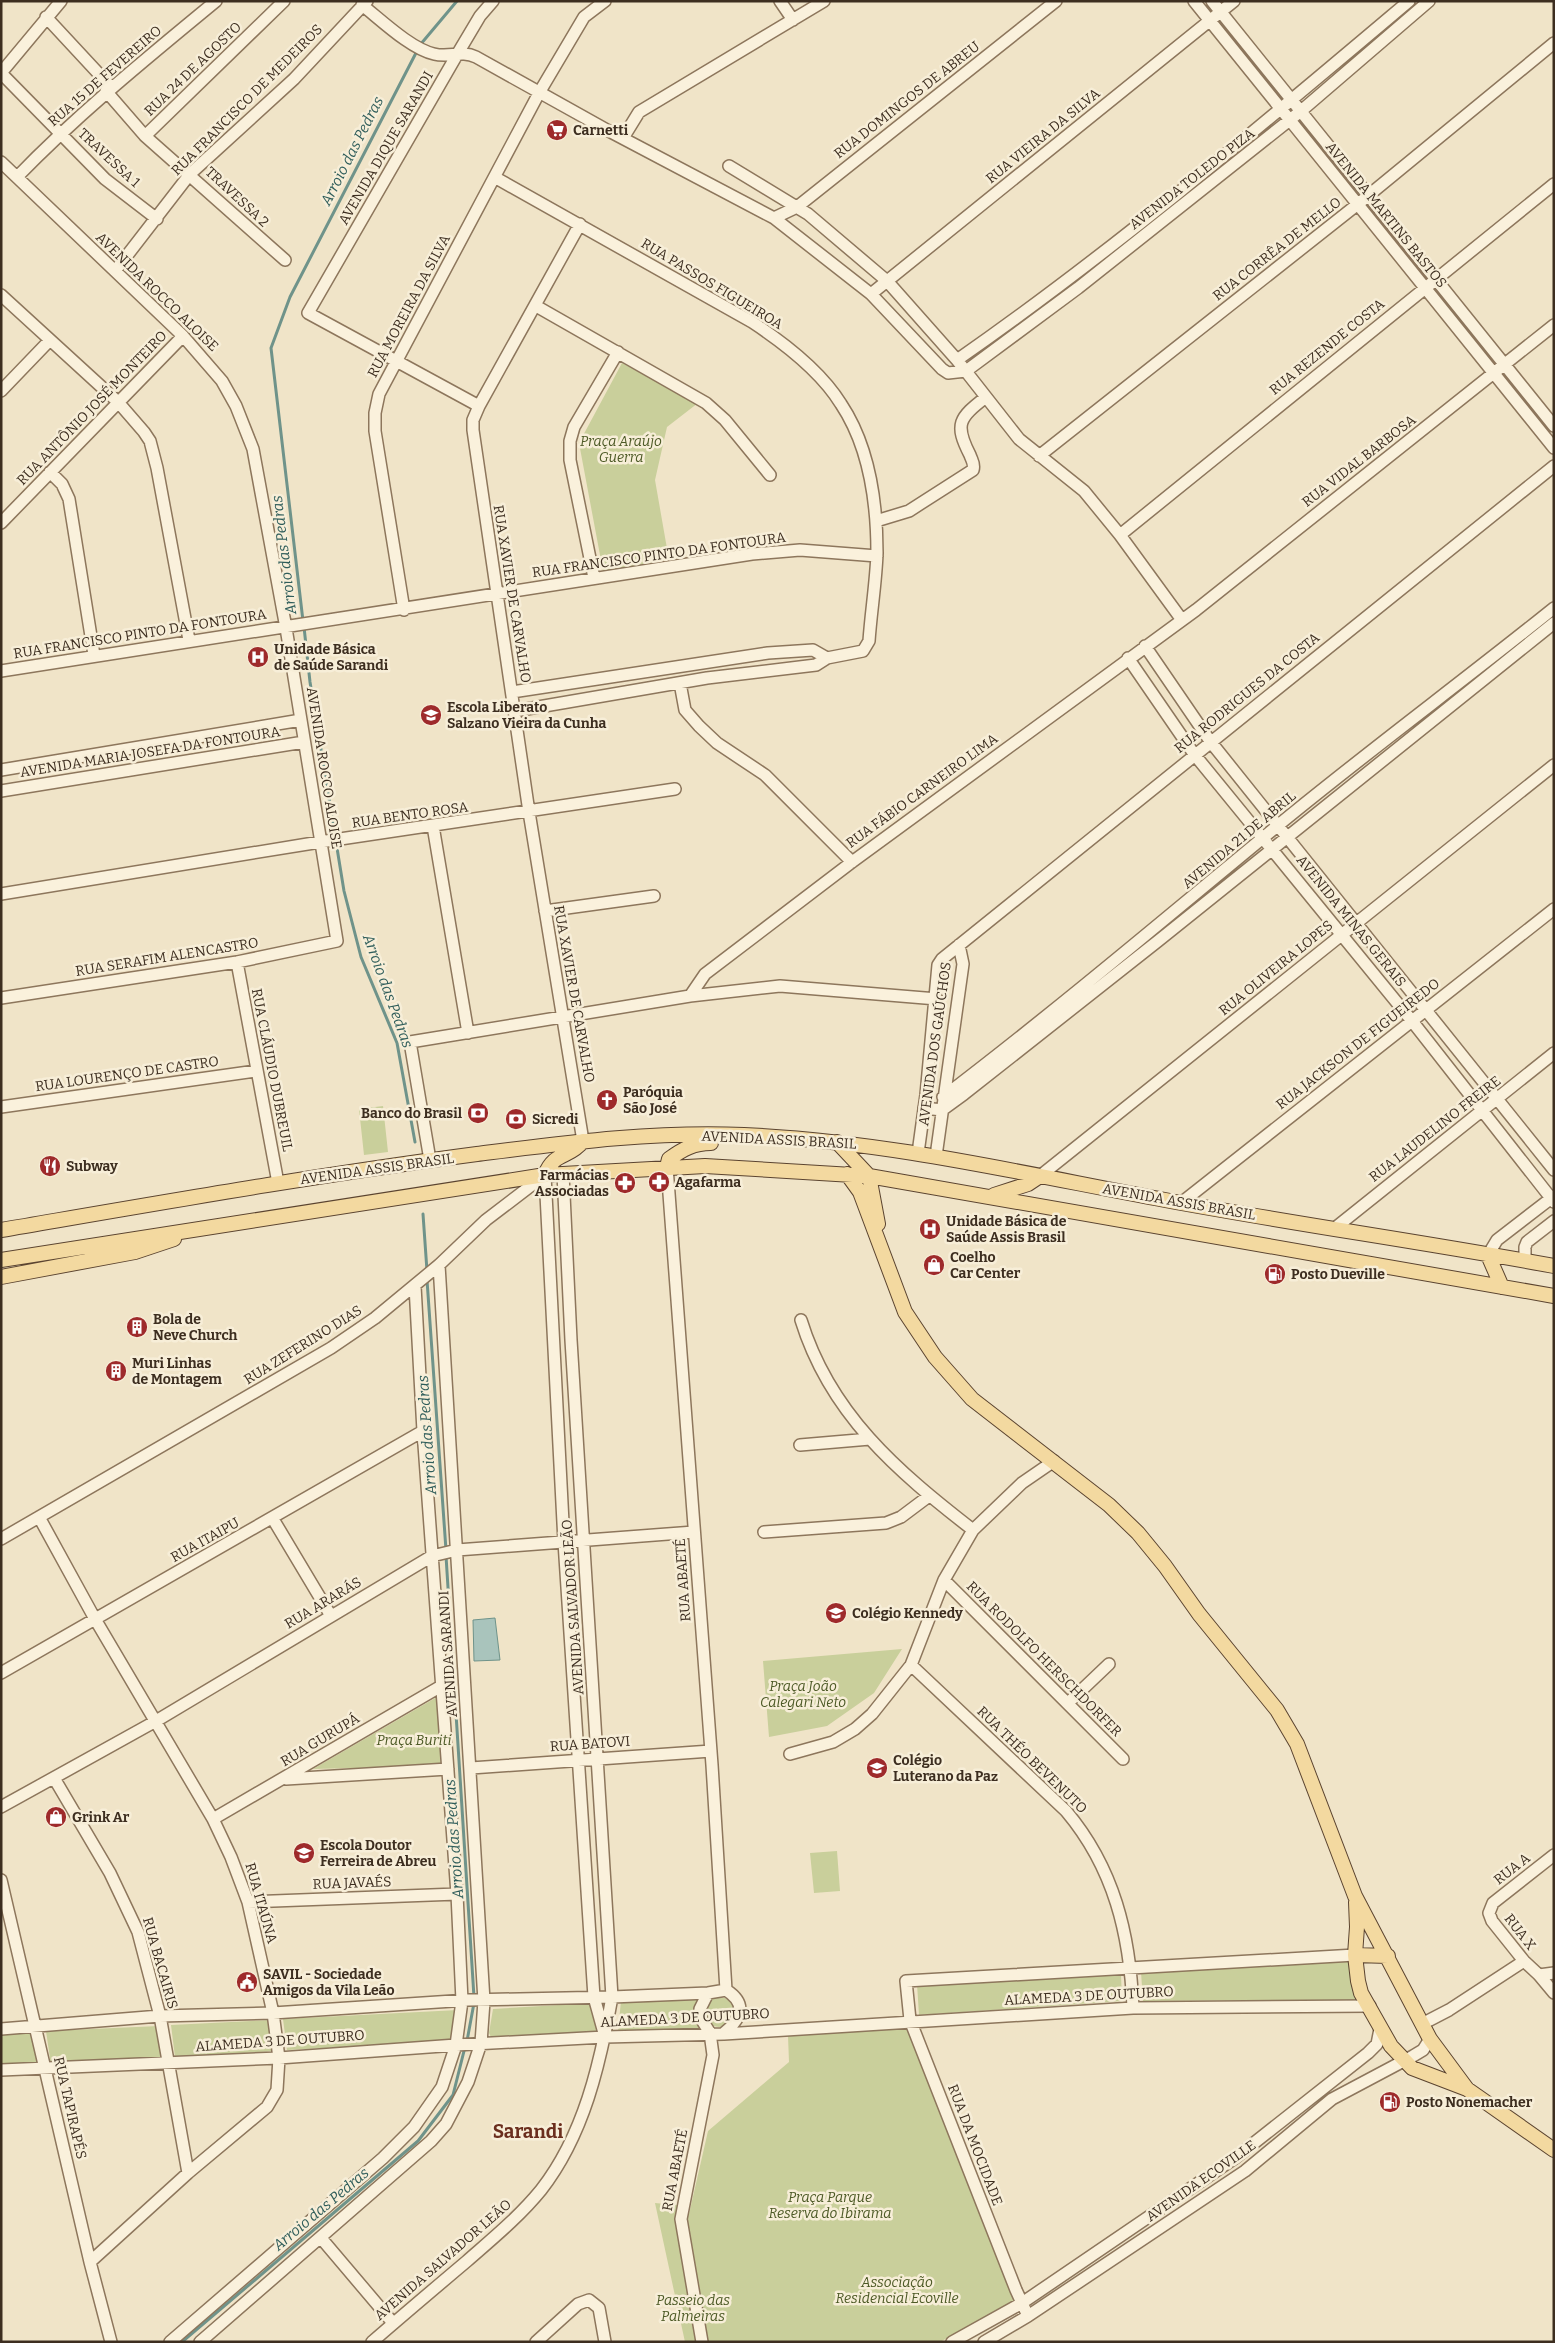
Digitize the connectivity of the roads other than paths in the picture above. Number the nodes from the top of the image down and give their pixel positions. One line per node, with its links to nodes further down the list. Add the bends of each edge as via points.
1 (61, 1): 16 (street)
2 (216, 1): 22 (street, RUA 15 DE FEVEREIRO)
3 (284, 1): 30 (street, RUA 24 DE AGOSTO)
4 (493, 1): 20 (street, AVENIDA DIQUE SARANDI)
5 (606, 1): 23 (street, RUA MOREIRA DA SILVA, via 584,17)
6 (780, 1): 17 (street)
7 (824, 1): 17 (street)
8 (1056, 1): 45 (street, RUA DOMINGOS DE ABREU)
9 (1194, 1): 18 (street, AVENIDA MARTINS BASTOS)
10 (1212, 1): 15 (street, AVENIDA MARTINS BASTOS)
11 (1234, 1): 15 (street, RUA VIEIRA DA SILVA)
12 (1409, 1): 24 (street, AVENIDA TOLEDO PIZA)
13 (1429, 1): 26 (street, AVENIDA TOLEDO PIZA)
14 (364, 3): 20 (street, via 426,51 441,55); 37 (street, RUA FRANCISCO DE MEDEIROS, via 294,79)
15 (1221, 12): 18 (street, RUA VIEIRA DA SILVA); 24 (street, AVENIDA MARTINS BASTOS)
16 (46, 17): 21 (street); 22 (street, TRAVESSA 2)
17 (793, 20): 31 (street, via 639,112)
18 (1210, 21): 25 (street, AVENIDA MARTINS BASTOS); 53 (street, RUA VIEIRA DA SILVA)
19 (1554, 43): 42 (street, RUA CORRÊA DE MELLO)
20 (458, 53): 23 (street, via 476,57); 63 (street, AVENIDA DIQUE SARANDI, via 308,313)
21 (1, 73): 29 (street, TRAVESSA 1)
22 (109, 89): 29 (street, RUA 15 DE FEVEREIRO); 30 (street, TRAVESSA 2)
23 (540, 93): 31 (street); 39 (street, RUA MOREIRA DA SILVA)
24 (1292, 100): 25 (street, AVENIDA TOLEDO PIZA); 26 (street, AVENIDA MARTINS BASTOS)
25 (1281, 108): 27 (street, AVENIDA MARTINS BASTOS); 41 (street, AVENIDA TOLEDO PIZA)
26 (1301, 112): 27 (street, AVENIDA TOLEDO PIZA); 28 (street, AVENIDA MARTINS BASTOS)
27 (1290, 120): 32 (street, AVENIDA MARTINS BASTOS); 43 (street, AVENIDA TOLEDO PIZA)
28 (1317, 131): 32 (street); 33 (street, AVENIDA MARTINS BASTOS)
29 (61, 132): 38 (street, RUA 15 DE FEVEREIRO); 47 (street, TRAVESSA 1, via 114,186)
30 (145, 136): 37 (street, TRAVESSA 2)
31 (623, 138): 46 (street)
32 (1306, 141): 35 (street, AVENIDA MARTINS BASTOS)
33 (1337, 154): 35 (street); 42 (street, AVENIDA MARTINS BASTOS)
34 (1, 162): 38 (street, AVENIDA ROCCO ALOISE)
35 (1326, 164): 44 (street, AVENIDA MARTINS BASTOS)
36 (729, 166): 45 (street)
37 (190, 174): 47 (street, RUA FRANCISCO DE MEDEIROS); 49 (street, TRAVESSA 2)
38 (17, 177): 50 (street, AVENIDA ROCCO ALOISE)
39 (496, 178): 48 (street, RUA PASSOS FIGUEIROA); 63 (street, RUA MOREIRA DA SILVA)
40 (1554, 184): 52 (street, RUA REZENDE COSTA)
41 (1175, 194): 43 (street); 51 (street, AVENIDA TOLEDO PIZA)
42 (1369, 195): 44 (street, RUA CORRÊA DE MELLO); 52 (street, AVENIDA MARTINS BASTOS)
43 (1183, 204): 55 (street, AVENIDA TOLEDO PIZA)
44 (1358, 204): 54 (street, AVENIDA MARTINS BASTOS); 74 (street, RUA CORRÊA DE MELLO)
45 (797, 207): 46 (street, RUA DOMINGOS DE ABREU); 53 (street)
46 (774, 218): 56 (street)
47 (157, 219): 50 (street, RUA FRANCISCO DE MEDEIROS)
48 (580, 224): 58 (street, RUA XAVIER DE CARVALHO); 78 (street, RUA PASSOS FIGUEIROA, via 752,322 808,366 840,402 851,420 864,457)
49 (285, 260)
50 (115, 271): 60 (street, AVENIDA ROCCO ALOISE)
51 (1070, 278): 55 (street); 64 (street, AVENIDA TOLEDO PIZA)
52 (1437, 278): 54 (street, RUA REZENDE COSTA); 65 (street, AVENIDA MARTINS BASTOS)
53 (887, 280): 56 (street, RUA VIEIRA DA SILVA); 64 (street)
54 (1425, 286): 67 (street, AVENIDA MARTINS BASTOS); 80 (street, RUA REZENDE COSTA)
55 (1078, 288): 66 (street, AVENIDA TOLEDO PIZA)
56 (871, 294): 66 (street, via 942,369 948,373)
57 (1, 295): 61 (street)
58 (536, 306): 62 (street); 71 (street, RUA XAVIER DE CARVALHO)
59 (1554, 325): 65 (street, RUA VIDAL BARBOSA)
60 (183, 336): 70 (street, RUA ANTÔNIO JOSÉ MONTEIRO); 88 (street, AVENIDA ROCCO ALOISE, via 222,381 236,406 252,449)
61 (50, 340): 68 (street); 70 (street)
62 (618, 352): 77 (street, via 706,403); 82 (street, via 574,427 570,441 570,460)
63 (396, 360): 71 (street); 85 (street, RUA MOREIRA DA SILVA, via 379,394 375,432)
64 (957, 360): 66 (street)
65 (1504, 365): 67 (street, RUA VIDAL BARBOSA); 72 (street, AVENIDA MARTINS BASTOS)
66 (966, 371): 69 (street)
67 (1494, 373): 73 (street, AVENIDA MARTINS BASTOS); 86 (street, RUA VIDAL BARBOSA)
68 (1, 392)
69 (986, 398): 74 (street, via 1019,439); 78 (street, via 963,418 960,426 973,470 909,511)
70 (118, 402): 76 (street, RUA ANTÔNIO JOSÉ MONTEIRO); 89 (street, via 144,432 153,450)
71 (480, 406): 83 (street, RUA XAVIER DE CARVALHO, via 474,420 474,448)
72 (1554, 426)
73 (1554, 448)
74 (1039, 456): 80 (street, via 1084,491)
75 (1554, 466): 106 (street, RUA RODRIGUES DA COSTA)
76 (50, 472): 79 (street, RUA ANTÔNIO JOSÉ MONTEIRO); 92 (street, via 62,484 69,499)
77 (770, 475)
78 (876, 521): 81 (street, RUA PASSOS FIGUEIROA)
79 (1, 523)
80 (1120, 534): 86 (street)
81 (877, 556): 82 (street, RUA FRANCISCO PINTO DA FONTOURA, via 800,550 772,552); 93 (street, RUA PASSOS FIGUEIROA, via 866,649)
82 (594, 578): 83 (street, RUA FRANCISCO PINTO DA FONTOURA)
83 (498, 595): 85 (street, RUA FRANCISCO PINTO DA FONTOURA); 101 (street, RUA XAVIER DE CARVALHO)
84 (1554, 608): 100 (street, AVENIDA 21 DE ABRIL)
85 (404, 610): 88 (street, RUA FRANCISCO PINTO DA FONTOURA)
86 (1182, 620): 90 (street, RUA FÁBIO CARNEIRO LIMA)
87 (1554, 623): 102 (street, AVENIDA 21 DE ABRIL)
88 (288, 628): 89 (street, RUA FRANCISCO PINTO DA FONTOURA); 104 (street, AVENIDA ROCCO ALOISE)
89 (189, 640): 92 (street, RUA FRANCISCO PINTO DA FONTOURA)
90 (1145, 646): 94 (street, RUA FÁBIO CARNEIRO LIMA); 106 (street, AVENIDA MINAS GERAIS)
91 (768, 653): 93 (street, via 813,650); 95 (street); 96 (street)
92 (94, 655): 97 (street, RUA FRANCISCO PINTO DA FONTOURA)
93 (827, 658): 96 (street, via 816,665)
94 (1128, 658): 107 (street, AVENIDA MINAS GERAIS); 120 (street, RUA FÁBIO CARNEIRO LIMA)
95 (704, 662): 98 (street); 101 (street)
96 (771, 669): 98 (street)
97 (1, 670)
98 (707, 678): 99 (street)
99 (680, 683): 103 (street); 120 (street, via 685,710 699,726 717,743 765,775)
100 (1460, 685): 102 (street); 115 (street, AVENIDA 21 DE ABRIL)
101 (512, 692): 103 (street, RUA XAVIER DE CARVALHO)
102 (1468, 694): 117 (street, AVENIDA 21 DE ABRIL)
103 (515, 711): 113 (street, RUA XAVIER DE CARVALHO)
104 (301, 720): 105 (street, AVENIDA ROCCO ALOISE); 109 (street, AVENIDA MARIA JOSEFA DA FONTOURA)
105 (304, 742): 112 (street, AVENIDA MARIA JOSEFA DA FONTOURA); 118 (street, AVENIDA ROCCO ALOISE)
106 (1210, 742): 107 (street, RUA RODRIGUES DA COSTA); 115 (street, AVENIDA MINAS GERAIS)
107 (1194, 754): 116 (street, AVENIDA MINAS GERAIS); 129 (street, RUA RODRIGUES DA COSTA)
108 (1554, 765): 125 (street, RUA OLIVEIRA LOPES)
109 (1, 770)
110 (1, 775): 112 (street)
111 (675, 790): 113 (street, RUA BENTO ROSA)
112 (3, 791)
113 (529, 812): 114 (street, RUA BENTO ROSA); 124 (street, RUA XAVIER DE CARVALHO)
114 (433, 826): 118 (street, RUA BENTO ROSA); 138 (street)
115 (1278, 826): 116 (street, AVENIDA 21 DE ABRIL); 117 (street, AVENIDA MINAS GERAIS)
116 (1264, 838): 119 (street, AVENIDA MINAS GERAIS); 127 (street, AVENIDA 21 DE ABRIL)
117 (1287, 838): 119 (street, AVENIDA 21 DE ABRIL); 125 (street, AVENIDA MINAS GERAIS)
118 (322, 842): 121 (street, RUA BENTO ROSA); 128 (street, AVENIDA ROCCO ALOISE)
119 (1273, 849): 126 (street, AVENIDA MINAS GERAIS); 127 (street, AVENIDA 21 DE ABRIL)
120 (852, 862): 132 (street, RUA FÁBIO CARNEIRO LIMA, via 705,974)
121 (1, 894)
122 (654, 896): 124 (street)
123 (1554, 908): 135 (street, RUA JACKSON DE FIGUEIREDO)
124 (545, 911): 136 (street, RUA XAVIER DE CARVALHO)
125 (1356, 923): 126 (street, RUA OLIVEIRA LOPES); 135 (street, AVENIDA MINAS GERAIS)
126 (1342, 934): 137 (street, AVENIDA MINAS GERAIS); 160 (street, RUA OLIVEIRA LOPES)
127 (1155, 937): 131 (street, AVENIDA 21 DE ABRIL)
128 (336, 941): 130 (street, RUA SERAFIM ALENCASTRO)
129 (959, 945): 134 (street, AVENIDA DOS GAÚCHOS, via 938,965); 142 (street, AVENIDA DOS GAÚCHOS, via 963,964)
130 (236, 962): 133 (street, RUA SERAFIM ALENCASTRO); 140 (street, RUA CLÁUDIO DUBREUIL)
131 (1095, 984): 142 (street, AVENIDA 21 DE ABRIL); 146 (street, AVENIDA 21 DE ABRIL)
132 (690, 996): 134 (street, via 780,986); 136 (street)
133 (1, 998)
134 (936, 999): 141 (street, AVENIDA DOS GAÚCHOS)
135 (1427, 1009): 137 (street, RUA JACKSON DE FIGUEIREDO); 143 (street, AVENIDA MINAS GERAIS)
136 (563, 1018): 138 (street); 149 (street, RUA XAVIER DE CARVALHO)
137 (1412, 1021): 147 (street, AVENIDA MINAS GERAIS); 164 (street, RUA JACKSON DE FIGUEIREDO)
138 (468, 1033): 153 (street, via 410,1042)
139 (1554, 1053): 143 (street, RUA LAUDELINO FREIRE)
140 (256, 1072): 144 (street, RUA LOURENÇO DE CASTRO); 161 (street, RUA CLÁUDIO DUBREUIL)
141 (926, 1094): 142 (street); 145 (street, AVENIDA DOS GAÚCHOS)
142 (943, 1097): 146 (street, AVENIDA DOS GAÚCHOS)
143 (1498, 1098): 147 (street, RUA LAUDELINO FREIRE); 155 (street, AVENIDA MINAS GERAIS)
144 (1, 1107)
145 (924, 1108): 146 (street); 151 (street, AVENIDA DOS GAÚCHOS)
146 (942, 1110): 152 (street, AVENIDA DOS GAÚCHOS)
147 (1483, 1111): 163 (street, AVENIDA MINAS GERAIS); 167 (street, RUA LAUDELINO FREIRE)
148 (742, 1134): 149 (main road, AVENIDA ASSIS BRASIL, via 640,1135); 150 (main road, AVENIDA ASSIS BRASIL); 154 (main road, via 727,1142 696,1143 669,1159)
149 (584, 1140): 153 (main road, AVENIDA ASSIS BRASIL); 158 (main road, via 570,1153 550,1163)
150 (837, 1142): 151 (main road, AVENIDA ASSIS BRASIL); 159 (main road)
151 (918, 1153): 152 (main road, AVENIDA ASSIS BRASIL)
152 (936, 1156): 160 (main road, AVENIDA ASSIS BRASIL)
153 (430, 1160): 161 (main road, AVENIDA ASSIS BRASIL)
154 (667, 1167): 156 (main road, AVENIDA ASSIS BRASIL); 157 (main road, AVENIDA ASSIS BRASIL); 190 (street, RUA ABAETÉ)
155 (1554, 1170)
156 (563, 1174): 158 (main road, AVENIDA ASSIS BRASIL); 180 (street, AVENIDA SALVADOR LEÃO)
157 (847, 1174): 159 (main road, AVENIDA ASSIS BRASIL); 172 (main road, via 860,1192)
158 (545, 1175): 166 (main road, AVENIDA ASSIS BRASIL); 174 (street, RUA ZEFERINO DIAS, via 486,1220); 181 (street, AVENIDA SALVADOR LEÃO)
159 (869, 1176): 162 (main road, AVENIDA ASSIS BRASIL); 172 (main road)
160 (1040, 1176): 162 (main road, via 1028,1184); 164 (main road, AVENIDA ASSIS BRASIL)
161 (278, 1183): 168 (main road, AVENIDA ASSIS BRASIL)
162 (991, 1196): 177 (main road, AVENIDA ASSIS BRASIL)
163 (1553, 1199): 169 (street, via 1497,1240)
164 (1181, 1203): 167 (main road, AVENIDA ASSIS BRASIL)
165 (1554, 1221): 171 (street, via 1527,1242)
166 (215, 1226): 170 (main road, AVENIDA ASSIS BRASIL); 175 (main road, AVENIDA ASSIS BRASIL, via 135,1252)
167 (1335, 1228): 169 (main road, AVENIDA ASSIS BRASIL)
168 (1, 1230)
169 (1488, 1256): 171 (main road, AVENIDA ASSIS BRASIL); 177 (main road)
170 (1, 1260)
171 (1525, 1261): 173 (main road, AVENIDA ASSIS BRASIL)
172 (886, 1266): 185 (main road, via 905,1312 952,1378 972,1398)
173 (1554, 1266)
174 (436, 1267): 176 (street, RUA ZEFERINO DIAS); 195 (street, AVENIDA SARANDI)
175 (1, 1277)
176 (418, 1283): 182 (street, AVENIDA SARANDI); 187 (street, RUA ZEFERINO DIAS, via 331,1348)
177 (1502, 1287): 178 (main road, AVENIDA ASSIS BRASIL)
178 (1554, 1296)
179 (801, 1320): 183 (street, via 819,1368 836,1397)
180 (571, 1340): 181 (street); 193 (street, AVENIDA SALVADOR LEÃO)
181 (553, 1341): 194 (street, AVENIDA SALVADOR LEÃO)
182 (423, 1431): 188 (street, RUA ITAIPU); 195 (street, AVENIDA SARANDI)
183 (870, 1439): 184 (street); 186 (street)
184 (800, 1445)
185 (1054, 1461): 189 (street, via 1022,1483); 219 (main road, via 1138,1533 1198,1614 1277,1710 1297,1744)
186 (929, 1496): 189 (street); 191 (street, via 886,1524)
187 (39, 1517): 192 (street, RUA ZEFERINO DIAS); 198 (street, RUA ITAÚNA)
188 (273, 1519): 197 (street); 198 (street, RUA ITAIPU)
189 (973, 1530): 196 (street)
190 (694, 1532): 193 (street, RUA ARARÁS); 205 (street, RUA ABAETÉ)
191 (764, 1532)
192 (1, 1539)
193 (584, 1540): 194 (street, RUA ARARÁS); 207 (street, AVENIDA SALVADOR LEÃO)
194 (564, 1542): 195 (street, RUA ARARÁS); 209 (street, AVENIDA SALVADOR LEÃO)
195 (444, 1553): 197 (street, RUA ARARÁS); 202 (street, AVENIDA SARANDI); 211 (street, AVENIDA SARANDI)
196 (944, 1580): 200 (street); 203 (street, RUA RODOLFO HERSCHDORFER)
197 (331, 1616): 204 (street, RUA ARARÁS)
198 (95, 1619): 201 (street, RUA ITAIPU); 204 (street, RUA ITAÚNA)
199 (1109, 1664): 203 (street)
200 (911, 1665): 206 (street, via 880,1706 855,1729 822,1746); 225 (street, RUA THÉO BEVENUTO, via 1066,1810 1086,1834 1113,1888)
201 (1, 1673)
202 (442, 1685): 210 (street, AVENIDA SARANDI); 213 (street, RUA GURUPÁ)
203 (1068, 1703): 208 (street, RUA RODOLFO HERSCHDORFER)
204 (156, 1721): 212 (street, RUA ARARÁS); 215 (street, RUA ITAÚNA)
205 (711, 1751): 207 (street, RUA BATOVI); 230 (street, RUA ABAETÉ)
206 (790, 1754)
207 (598, 1758): 209 (street, RUA BATOVI); 234 (street, AVENIDA SALVADOR LEÃO)
208 (1123, 1759)
209 (578, 1760): 211 (street, RUA BATOVI); 233 (street, AVENIDA SALVADOR LEÃO)
210 (448, 1768): 213 (street); 218 (street, AVENIDA SARANDI)
211 (471, 1768): 235 (street, AVENIDA SARANDI)
212 (54, 1778): 214 (street, RUA ARARÁS); 240 (street, RUA BACAIRIS, via 126,1903 138,1932)
213 (284, 1779): 215 (street, RUA GURUPÁ)
214 (1, 1807)
215 (213, 1819): 220 (street, RUA ITAÚNA, via 232,1857)
216 (1554, 1855): 221 (street, RUA A, via 1492,1903)
217 (1, 1880): 244 (street, RUA TAPIRAPÉS)
218 (457, 1894): 220 (street, RUA JAVAÉS); 236 (street, AVENIDA SARANDI)
219 (1355, 1896): 222 (main road); 223 (main road)
220 (248, 1902): 239 (street, RUA ITAÚNA)
221 (1491, 1908): 224 (street, RUA X, via 1492,1921)
222 (1355, 1954): 223 (main road); 225 (street, ALAMEDA 3 DE OUTUBRO); 229 (main road)
223 (1381, 1956): 229 (main road, via 1365,1967); 243 (main road)
224 (1524, 1961): 227 (street, RUA X); 243 (street)
225 (1132, 1968): 228 (street, ALAMEDA 3 DE OUTUBRO); 238 (street, RUA THÉO BEVENUTO)
226 (1554, 1973): 227 (street)
227 (1539, 1975): 232 (street, RUA X)
228 (906, 1981): 242 (street, RUA DA MOCIDADE)
229 (1358, 1981): 237 (main road)
230 (726, 1990): 231 (street, ALAMEDA 3 DE OUTUBRO); 241 (street, via 736,1999)
231 (708, 1993): 234 (street, ALAMEDA 3 DE OUTUBRO); 248 (street, via 700,2009 700,2017)
232 (1554, 1993)
233 (594, 1997): 234 (street, ALAMEDA 3 DE OUTUBRO); 235 (street, ALAMEDA 3 DE OUTUBRO); 250 (street, AVENIDA SALVADOR LEÃO)
234 (612, 1997): 250 (street, AVENIDA SALVADOR LEÃO)
235 (482, 2000): 236 (street, ALAMEDA 3 DE OUTUBRO); 252 (street, AVENIDA SARANDI)
236 (465, 2001): 239 (street, ALAMEDA 3 DE OUTUBRO); 253 (street, AVENIDA SARANDI)
237 (1370, 2006): 238 (street, ALAMEDA 3 DE OUTUBRO); 246 (main road)
238 (1133, 2008): 242 (street, ALAMEDA 3 DE OUTUBRO)
239 (273, 2014): 240 (street, ALAMEDA 3 DE OUTUBRO); 254 (street, RUA ITAÚNA)
240 (160, 2016): 244 (street, ALAMEDA 3 DE OUTUBRO); 256 (street, RUA BACAIRIS)
241 (739, 2017): 247 (street); 249 (street)
242 (910, 2020): 247 (street, ALAMEDA 3 DE OUTUBRO); 266 (street, RUA DA MOCIDADE)
243 (1422, 2024): 251 (main road)
244 (36, 2027): 245 (street, ALAMEDA 3 DE OUTUBRO); 257 (street, RUA TAPIRAPÉS)
245 (1, 2029)
246 (1380, 2029): 255 (main road); 261 (street, AVENIDA ECOVILLE, via 1377,2044 1368,2053)
247 (750, 2031): 249 (street, ALAMEDA 3 DE OUTUBRO)
248 (710, 2033): 249 (street, ALAMEDA 3 DE OUTUBRO); 250 (street, ALAMEDA 3 DE OUTUBRO); 275 (street, RUA ABAETÉ, via 713,2055 681,2219)
249 (724, 2034)
250 (605, 2037): 252 (street, ALAMEDA 3 DE OUTUBRO); 268 (street, AVENIDA SALVADOR LEÃO, via 589,2096 575,2132 541,2190 507,2226)
251 (1430, 2040): 255 (street, AVENIDA ECOVILLE, via 1423,2050); 259 (main road)
252 (478, 2044): 253 (street, ALAMEDA 3 DE OUTUBRO); 264 (street, AVENIDA SARANDI, via 460,2100 441,2130)
253 (458, 2045): 254 (street, ALAMEDA 3 DE OUTUBRO); 270 (street, AVENIDA SARANDI, via 442,2087 414,2127 383,2158)
254 (279, 2058): 256 (street, ALAMEDA 3 DE OUTUBRO); 263 (street, RUA ITAÚNA, via 277,2090 273,2100)
255 (1404, 2061): 259 (main road, via 1412,2068); 262 (street, AVENIDA ECOVILLE, via 1332,2099)
256 (169, 2063): 257 (street, ALAMEDA 3 DE OUTUBRO); 263 (street, RUA BACAIRIS)
257 (45, 2068): 258 (street, ALAMEDA 3 DE OUTUBRO); 265 (street, RUA TAPIRAPÉS)
258 (1, 2070)
259 (1467, 2089): 260 (main road)
260 (1554, 2150)
261 (1235, 2158): 262 (street); 266 (street, AVENIDA ECOVILLE)
262 (1245, 2171): 267 (street, AVENIDA ECOVILLE)
263 (188, 2173): 265 (street, RUA ITAÚNA)
264 (321, 2238): 268 (street); 271 (street, AVENIDA SARANDI)
265 (90, 2262): 269 (street, RUA TAPIRAPÉS)
266 (1022, 2302): 267 (street, RUA DA MOCIDADE); 276 (street, AVENIDA ECOVILLE)
267 (1028, 2316): 277 (street, AVENIDA ECOVILLE)
268 (394, 2323): 272 (street, AVENIDA SALVADOR LEÃO)
269 (111, 2342)
270 (170, 2342)
271 (200, 2342)
272 (372, 2342)
273 (536, 2342): 274 (street, via 578,2304 589,2300 599,2308)
274 (605, 2342)
275 (702, 2342)
276 (952, 2342)
277 (984, 2342)

